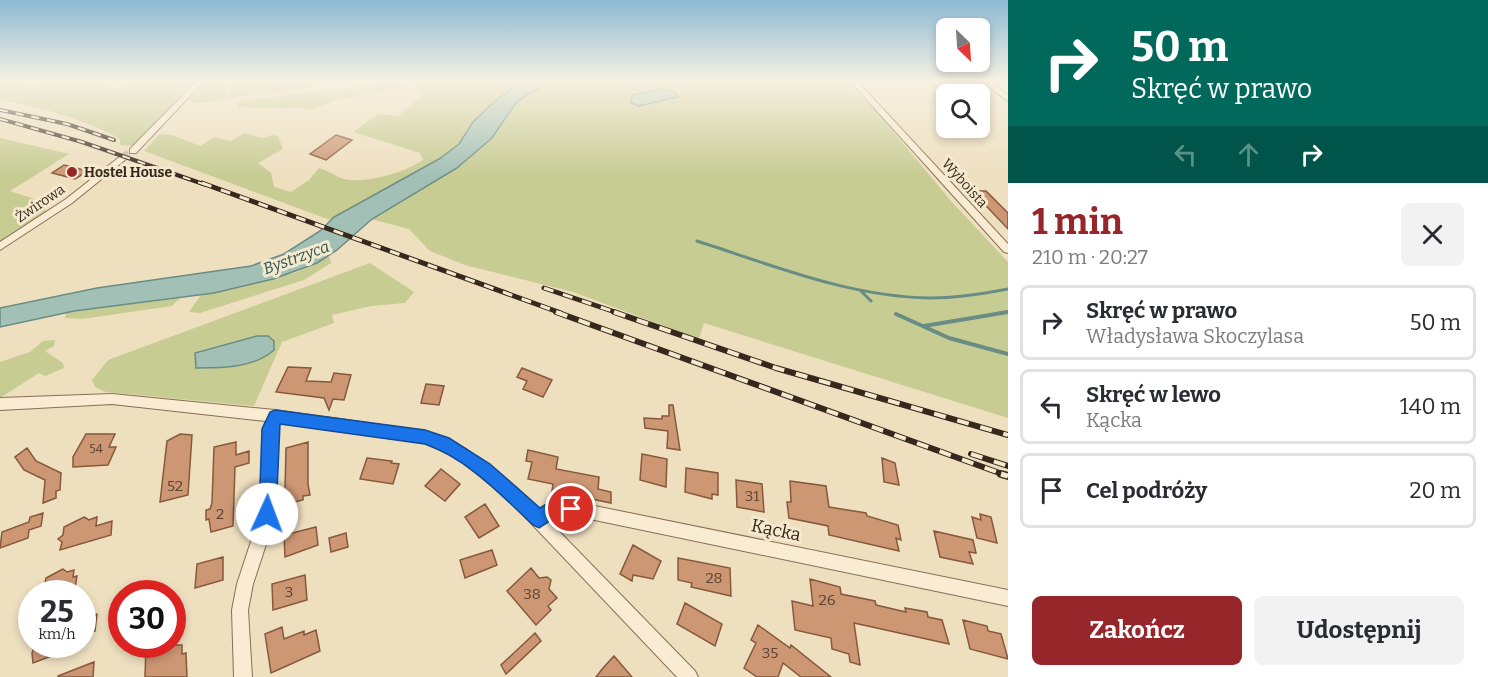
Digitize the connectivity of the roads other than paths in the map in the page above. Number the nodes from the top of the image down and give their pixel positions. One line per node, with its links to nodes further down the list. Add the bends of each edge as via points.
1 (173, 113): 3 (street)
2 (882, 113): 6 (street, Wyboista)
3 (133, 151)
4 (122, 158): 5 (street, Żwirowa, via 69,201)
5 (0, 247)
6 (1008, 250)
7 (0, 404): 8 (street, via 112,399)
8 (275, 416): 9 (street, via 425,437 443,443 485,469); 11 (street, via 270,429 267,514 244,584 240,610)
9 (539, 519): 10 (street, Kącka, via 556,507 585,511); 12 (street)
10 (1008, 598)
11 (243, 677)
12 (689, 677)

